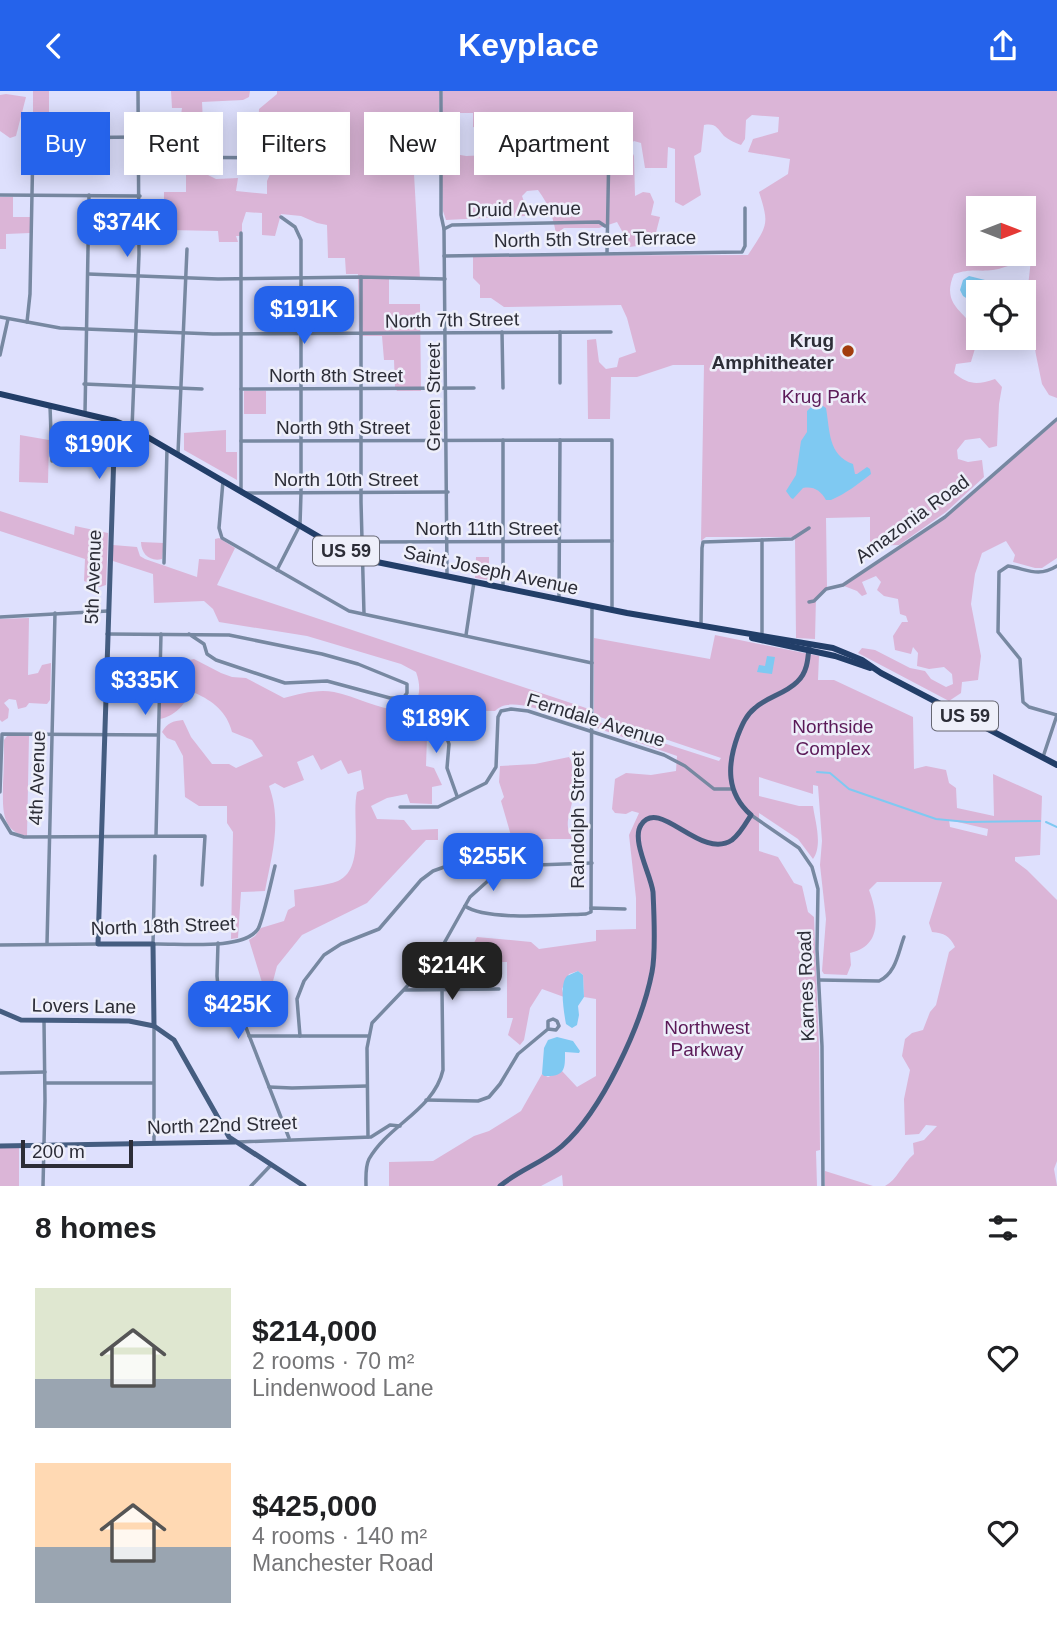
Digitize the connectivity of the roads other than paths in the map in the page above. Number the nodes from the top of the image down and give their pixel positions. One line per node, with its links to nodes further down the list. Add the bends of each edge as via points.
1 (138, 91): 3 (street)
2 (441, 91): 14 (street, Green Street)
3 (138, 112)
4 (124, 137): 8 (street, via 40,138 33,144)
5 (139, 175): 10 (street)
6 (609, 175): 13 (street)
7 (0, 195): 8 (street)
8 (33, 195): 9 (street); 28 (street)
9 (89, 195): 10 (street); 19 (street)
10 (139, 196): 20 (street)
11 (745, 208): 17 (street, North 5th Street Terrace, via 744,250)
12 (281, 217): 23 (street, via 299,234)
13 (606, 226): 14 (street, Druid Avenue, via 599,222 545,222); 17 (street)
14 (444, 229): 18 (street, Green Street)
15 (241, 233): 24 (street)
16 (187, 249): 22 (street)
17 (607, 253): 18 (street, North 5th Street Terrace)
18 (444, 255): 25 (street, Green Street)
19 (88, 274): 20 (street); 29 (street)
20 (138, 276): 22 (street); 30 (street)
21 (361, 277): 23 (street); 25 (street); 38 (street)
22 (186, 278): 24 (street); 35 (street)
23 (301, 278): 24 (street); 37 (street)
24 (240, 279): 36 (street)
25 (445, 279): 33 (street, Green Street)
26 (0, 317): 27 (street, North 7th Street)
27 (8, 319): 28 (street, North 7th Street); 39 (street)
28 (27, 322): 29 (street, North 7th Street)
29 (86, 329): 30 (street, North 7th Street); 41 (street)
30 (135, 331): 35 (street, North 7th Street); 42 (street)
31 (559, 332): 32 (street, North 7th Street); 34 (street, North 7th Street); 40 (street)
32 (611, 332)
33 (447, 333): 34 (street, North 7th Street); 38 (street, North 7th Street); 50 (street, Green Street)
34 (502, 333): 43 (street)
35 (184, 334): 36 (street, North 7th Street); 45 (street)
36 (240, 334): 37 (street, North 7th Street); 47 (street)
37 (301, 334): 38 (street, North 7th Street); 48 (street)
38 (360, 335): 49 (street)
39 (0, 355)
40 (560, 383)
41 (84, 384): 42 (street); 53 (street)
42 (133, 386): 45 (street); 56 (street)
43 (503, 387)
44 (474, 388): 50 (street, North 8th Street)
45 (182, 389): 46 (street); 64 (street)
46 (202, 389)
47 (240, 389): 48 (street, North 8th Street); 60 (street)
48 (301, 389): 49 (street, North 8th Street); 61 (street)
49 (361, 389): 50 (street, North 8th Street); 62 (street)
50 (447, 389): 57 (street, Green Street)
51 (0, 394): 52 (main road, Saint Joseph Avenue / US 59)
52 (50, 406): 53 (main road, Saint Joseph Avenue / US 59); 65 (street)
53 (85, 414): 55 (main road, Saint Joseph Avenue / US 59)
54 (1057, 419): 87 (street, Amazonia Road, via 945,517 843,585 826,589)
55 (115, 421): 56 (main road, Saint Joseph Avenue / US 59); 90 (street, 5th Avenue)
56 (132, 428): 63 (main road, Saint Joseph Avenue / US 59)
57 (447, 440): 58 (street, North 9th Street); 62 (street, North 9th Street); 69 (street, Green Street)
58 (503, 440): 59 (street, North 9th Street); 78 (street)
59 (560, 440): 74 (street); 75 (street, North 9th Street, via 612,440)
60 (241, 441): 61 (street, North 9th Street); 67 (street)
61 (301, 441): 62 (street, North 9th Street); 70 (street)
62 (362, 442): 68 (street)
63 (167, 449): 64 (main road, Saint Joseph Avenue / US 59); 80 (street)
64 (178, 456): 66 (main road, Saint Joseph Avenue / US 59)
65 (52, 461)
66 (223, 481): 67 (main road, Saint Joseph Avenue / US 59); 82 (street, via 222,538)
67 (243, 492): 70 (street, North 10th Street); 71 (main road, Saint Joseph Avenue / US 59)
68 (361, 492): 69 (street, North 10th Street); 70 (street, North 10th Street); 76 (street)
69 (447, 492): 77 (street, Green Street)
70 (301, 493): 71 (street)
71 (300, 525): 79 (main road, Saint Joseph Avenue / US 59); 82 (street)
72 (809, 528): 73 (street, via 792,539)
73 (762, 540): 94 (street, via 704,542); 99 (street)
74 (559, 541): 75 (street, North 11th Street); 78 (street, North 11th Street); 86 (street)
75 (612, 541): 89 (street)
76 (362, 542): 77 (street, North 11th Street); 79 (street)
77 (447, 542): 78 (street, North 11th Street); 83 (street, Green Street)
78 (503, 542): 85 (street)
79 (362, 559): 83 (main road, Saint Joseph Avenue / US 59); 92 (street)
80 (164, 563)
81 (1057, 566): 104 (street, via 1035,573 1008,566 999,572 998,585 998,632 1020,659 1023,702)
82 (277, 570): 92 (street, via 349,611)
83 (447, 578): 84 (main road, Saint Joseph Avenue / US 59)
84 (474, 582): 85 (main road, Saint Joseph Avenue / US 59); 98 (street)
85 (503, 588): 86 (main road, Saint Joseph Avenue / US 59)
86 (559, 600): 88 (main road, Saint Joseph Avenue / US 59)
87 (809, 602)
88 (592, 606): 89 (main road, Saint Joseph Avenue / US 59); 102 (street, Randolph Street)
89 (612, 610): 94 (main road, Saint Joseph Avenue / US 59)
90 (108, 611): 91 (street); 95 (street, 5th Avenue)
91 (55, 613): 93 (street); 107 (street, 4th Avenue)
92 (364, 614): 98 (street)
93 (0, 617)
94 (701, 627): 99 (main road, Saint Joseph Avenue / US 59)
95 (107, 634): 96 (street); 108 (street, 5th Avenue)
96 (161, 634): 97 (street); 109 (street)
97 (190, 634): 97 (street, via 229,635 321,654 405,682 407,693 390,698 327,681 285,683 216,660)
98 (466, 635): 102 (street)
99 (762, 639): 100 (main road, Saint Joseph Avenue / US 59); 101 (main road, Saint Joseph Avenue / US 59)
100 (809, 642): 101 (street); 103 (main road, Saint Joseph Avenue / US 59, via 852,655)
101 (808, 651): 103 (main road, Saint Joseph Avenue / US 59); 114 (street, via 797,682 754,708 742,725 730,763)
102 (592, 663): 106 (street, Randolph Street)
103 (881, 673): 112 (main road, Saint Joseph Avenue / US 59)
104 (1057, 715): 112 (street)
105 (451, 731): 111 (street, via 445,733)
106 (590, 731): 114 (street, Ferndale Avenue, via 674,759 714,789); 116 (street, Ferndale Avenue, via 528,711 501,711 495,771 477,789); 124 (street, Randolph Street)
107 (53, 734): 108 (street); 115 (street, via 2,734); 121 (street, 4th Avenue)
108 (104, 734): 109 (street); 122 (street, 5th Avenue)
109 (158, 735): 120 (street)
110 (453, 739): 111 (street)
111 (449, 744): 116 (street, via 447,768)
112 (1046, 758): 113 (main road, Saint Joseph Avenue / US 59)
113 (1057, 764)
114 (733, 789): 119 (street)
115 (0, 792)
116 (457, 796): 117 (street, Ferndale Avenue, via 438,807)
117 (400, 807)
118 (0, 815): 121 (street, via 11,833)
119 (751, 815): 137 (street, Karnes Road, via 793,842 812,867 818,889); 167 (street, via 735,837 719,844 698,840 662,818 649,819 639,827 653,891 653,960 633,1029 608,1084 581,1125 563,1145)
120 (156, 835): 122 (street); 127 (street, via 205,836)
121 (48, 837): 122 (street); 133 (street, 4th Avenue)
122 (102, 837): 134 (street, 5th Avenue)
123 (155, 856): 135 (street)
124 (592, 863): 126 (street); 129 (street, Randolph Street)
125 (275, 866): 132 (street, North 18th Street, via 258,929 240,942)
126 (509, 866): 128 (street); 146 (street, via 447,866 433,871 379,929 324,955 297,999)
127 (202, 885)
128 (464, 906): 129 (street, via 499,915 586,914); 139 (street, via 444,946)
129 (591, 908): 130 (street)
130 (625, 909)
131 (904, 937): 137 (street, via 886,978)
132 (218, 943): 135 (street, North 18th Street); 145 (street, via 219,997 239,1014)
133 (47, 944): 134 (street, North 18th Street); 136 (street, North 18th Street)
134 (99, 944): 135 (street, North 18th Street)
135 (153, 944): 143 (street)
136 (0, 945)
137 (819, 980): 168 (street, Karnes Road)
138 (499, 989): 140 (street)
139 (404, 990): 140 (street); 147 (street, via 375,1018)
140 (442, 990): 154 (street, via 443,1070)
141 (0, 1011): 142 (street, Lovers Lane, via 21,1020)
142 (44, 1021): 143 (street, Lovers Lane, via 88,1019); 148 (street)
143 (154, 1026): 151 (street); 158 (street, Lovers Lane, via 174,1040)
144 (548, 1029): 154 (street, via 518,1054 489,1097)
145 (249, 1036): 146 (street); 153 (street)
146 (300, 1036): 147 (street)
147 (368, 1036): 152 (street)
148 (45, 1072): 149 (street); 150 (street)
149 (0, 1073)
150 (45, 1083): 151 (street); 160 (street)
151 (153, 1083): 159 (street)
152 (367, 1086): 153 (street); 156 (street)
153 (268, 1087): 157 (street)
154 (426, 1100): 155 (street)
155 (400, 1126): 156 (street, North 22nd Street, via 390,1125); 166 (street, via 369,1158)
156 (368, 1137): 157 (street, North 22nd Street)
157 (289, 1138): 158 (street, North 22nd Street)
158 (235, 1142): 159 (street, North 22nd Street); 162 (street, Lovers Lane)
159 (154, 1143): 160 (street, North 22nd Street)
160 (45, 1145): 161 (street, North 22nd Street); 163 (street)
161 (0, 1146)
162 (271, 1165): 164 (street); 165 (street, Lovers Lane)
163 (43, 1186)
164 (251, 1186)
165 (304, 1186)
166 (366, 1186)
167 (499, 1186)
168 (823, 1186)

